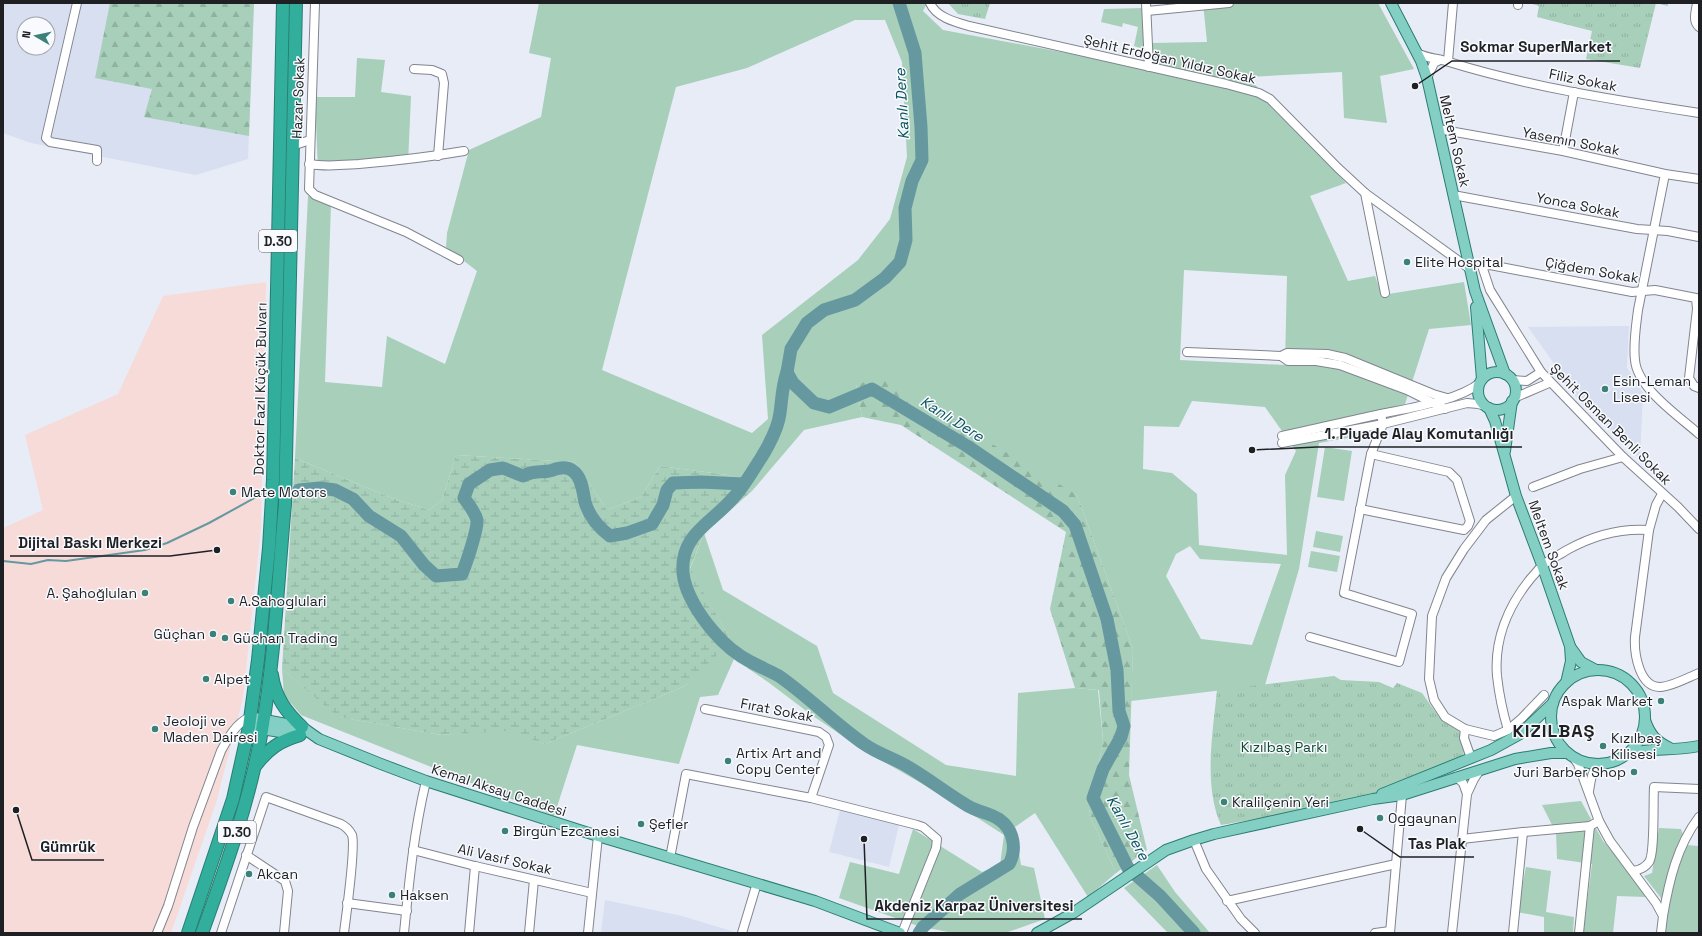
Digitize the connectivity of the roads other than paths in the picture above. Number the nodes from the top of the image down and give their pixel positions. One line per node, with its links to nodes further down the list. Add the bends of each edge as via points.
1 (77, 3): 25 (street, via 46,138 50,142 97,150)
2 (283, 3): 75 (highway, Doktor Fazıl Küçük Bulvarı / D.30, via 273,480 269,548)
3 (296, 3): 21 (highway, Doktor Fazıl Küçük Bulvarı / D.30)
4 (314, 3): 20 (street, Hazar Sokak)
5 (930, 3): 14 (street, Şehit Erdoğan Yıldız Sokak, via 933,10 952,21 969,26)
6 (1229, 3): 10 (street)
7 (1391, 3): 12 (main road, Meltem Sokak)
8 (1453, 3): 13 (street)
9 (1698, 3): 11 (street, via 1695,20)
10 (1146, 7): 14 (street)
11 (1697, 26)
12 (1417, 53): 13 (street, Filiz Sokak); 16 (main road, Meltem Sokak)
13 (1444, 61): 16 (street, via 1434,63); 17 (street, Filiz Sokak)
14 (1149, 67): 29 (street, Şehit Erdoğan Yıldız Sokak, via 1226,84 1259,93 1270,99)
15 (414, 69): 24 (street, via 432,70 442,74 444,84)
16 (1426, 78): 19 (main road, Meltem Sokak)
17 (1574, 92): 18 (street, Filiz Sokak); 23 (street)
18 (1699, 113)
19 (1438, 129): 23 (street, Yasemın Sokak); 30 (main road, Meltem Sokak)
20 (310, 140): 21 (street); 26 (street, Hazar Sokak)
21 (292, 146): 67 (highway, Doktor Fazıl Küçük Bulvarı / D.30, via 285,504)
22 (464, 151): 24 (street)
23 (1563, 151): 27 (street, Yasemın Sokak)
24 (438, 156): 26 (street, via 322,166)
25 (98, 161)
26 (309, 164): 33 (street, Hazar Sokak, via 309,188 316,195 406,232)
27 (1665, 174): 28 (street, Yasemın Sokak); 31 (street)
28 (1699, 179)
29 (1365, 193): 35 (street, Şehit Erdoğan Yıldız Sokak); 38 (street)
30 (1453, 195): 31 (street, Yonca Sokak); 35 (main road, Meltem Sokak)
31 (1653, 231): 32 (street, Yonca Sokak); 37 (street)
32 (1699, 236)
33 (459, 260)
34 (1484, 266): 37 (street, Çiğdem Sokak); 42 (street, Şehit Osman Benli Sokak, via 1490,290)
35 (1470, 269): 36 (main road, Meltem Sokak)
36 (1475, 291): 43 (main road, Meltem Sokak); 44 (main road, Meltem Sokak)
37 (1642, 292): 39 (street, Çiğdem Sokak, via 1655,290 1696,298); 54 (street, via 1636,325 1635,361 1640,376 1652,392)
38 (1385, 293)
39 (1697, 323): 46 (street, via 1689,378 1694,386)
40 (1187, 352): 41 (street)
41 (1281, 356): 47 (street, via 1287,353 1327,354 1345,358); 49 (street, via 1288,361 1316,361 1340,365 1407,390)
42 (1541, 372): 43 (street, via 1527,381); 45 (street, Şehit Osman Benli Sokak)
43 (1508, 377): 44 (main road, via 1499,372 1492,372); 48 (main road, via 1515,391)
44 (1481, 381): 47 (street, via 1473,388); 50 (main road, via 1478,393)
45 (1549, 383): 48 (street); 57 (street, Şehit Osman Benli Sokak)
46 (1699, 388)
47 (1448, 398): 49 (street)
48 (1513, 400): 50 (main road, via 1500,409); 55 (main road, Meltem Sokak)
49 (1433, 403): 51 (street); 52 (street)
50 (1487, 407): 51 (street, via 1467,403); 55 (main road, Meltem Sokak)
51 (1445, 409): 53 (street)
52 (1381, 414): 53 (street); 53 (street, via 1282,440)
53 (1382, 424): 56 (street)
54 (1699, 434)
55 (1504, 453): 60 (main road, Meltem Sokak)
56 (1371, 454): 61 (street); 61 (street, via 1449,472 1457,480 1470,521 1464,530)
57 (1623, 457): 58 (street, via 1580,469); 59 (street, Şehit Osman Benli Sokak)
58 (1533, 487)
59 (1662, 494): 62 (street, Şehit Osman Benli Sokak); 63 (street)
60 (1516, 496): 64 (main road, Meltem Sokak); 77 (street, via 1486,520 1464,549 1446,578 1432,616 1429,679 1434,700 1445,717)
61 (1360, 509): 65 (street, via 1344,593 1412,614 1399,662)
62 (1699, 529)
63 (1649, 530): 64 (street, via 1636,529 1601,535 1582,542); 69 (street, via 1635,637 1635,655 1639,668 1651,686 1660,687)
64 (1542, 565): 66 (main road, Meltem Sokak); 78 (street, via 1512,605 1502,628 1497,676)
65 (1310, 637)
66 (1570, 646): 68 (main road, Meltem Sokak, via 1581,662); 70 (main road, Meltem Sokak, via 1571,661)
67 (270, 662): 76 (highway, Doktor Fazıl Küçük Bulvarı / D.30); 79 (highway, via 278,698)
68 (1596, 670): 70 (main road, via 1580,674); 74 (main road, via 1609,671 1631,684 1639,694)
69 (1699, 673)
70 (1566, 683): 72 (main road)
71 (1544, 695): 78 (street)
72 (1553, 703): 83 (main road, via 1553,730 1558,743); 84 (main road, via 1520,734)
73 (705, 709): 94 (street, Fırat Sokak, via 819,732 826,736 829,746)
74 (1645, 720): 81 (main road, via 1651,736 1658,743); 82 (main road, via 1637,744)
75 (249, 722): 76 (main road, Kemal Aksay Caddesi); 117 (street, via 242,721 226,740 221,751); 118 (highway, Doktor Fazıl Küçük Bulvarı / D.30, via 233,799)
76 (263, 724): 79 (main road, Kemal Aksay Caddesi); 86 (highway, Doktor Fazıl Küçük Bulvarı / D.30)
77 (1465, 729): 78 (street, via 1494,736); 84 (street, via 1464,738)
78 (1508, 730)
79 (301, 731): 86 (highway, via 274,746); 89 (main road, Kemal Aksay Caddesi)
80 (1699, 746): 81 (main road)
81 (1674, 750): 82 (main road)
82 (1629, 753): 85 (main road, via 1616,761)
83 (1570, 755): 85 (main road, via 1586,763); 87 (main road, via 1551,753 1515,759); 91 (street, via 1578,764)
84 (1471, 758): 95 (main road)
85 (1601, 764): 91 (street, via 1594,770)
86 (255, 768): 119 (highway, Doktor Fazıl Küçük Bulvarı / D.30, via 246,804)
87 (1480, 770): 88 (main road); 92 (street)
88 (1456, 777): 92 (street, via 1463,783); 93 (main road)
89 (426, 781): 100 (main road, Kemal Aksay Caddesi); 103 (street)
90 (1699, 789): 108 (street, via 1654,786 1650,861 1642,869)
91 (1589, 792): 97 (street)
92 (1467, 794): 102 (street)
93 (1402, 795): 95 (main road); 106 (street)
94 (811, 798): 105 (street, via 686,774); 128 (street, via 918,825 937,838 935,854)
95 (1372, 798): 101 (main road)
96 (1699, 817): 115 (street, via 1680,848)
97 (1599, 821): 98 (street); 108 (street, via 1610,841)
98 (1590, 826): 99 (street); 134 (street)
99 (1523, 832): 102 (street); 133 (street)
100 (598, 836): 105 (main road, Kemal Aksay Caddesi); 111 (street)
101 (1194, 840): 112 (street, via 1206,869); 129 (main road, via 1161,853 1073,913)
102 (1462, 840): 132 (street)
103 (413, 850): 107 (street, Ali Vasıf Sokak); 114 (street)
104 (246, 855): 113 (street, via 266,797 341,824 348,828 352,836); 120 (street); 121 (street, via 285,882 288,891)
105 (670, 858): 110 (main road, Kemal Aksay Caddesi)
106 (1396, 864): 112 (street); 116 (street)
107 (475, 866): 109 (street, Ali Vasıf Sokak); 124 (street)
108 (1633, 871): 115 (street)
109 (534, 880): 111 (street, Ali Vasıf Sokak); 125 (street)
110 (757, 883): 127 (street); 128 (main road, Kemal Aksay Caddesi, via 816,900)
111 (592, 893): 126 (street)
112 (1227, 901): 130 (street)
113 (348, 903): 114 (street); 122 (street)
114 (407, 911): 123 (street)
115 (1663, 916): 135 (street)
116 (1390, 932): 131 (street)
117 (157, 933)
118 (188, 933)
119 (202, 933)
120 (220, 933)
121 (284, 933)
122 (344, 933)
123 (404, 933)
124 (469, 933)
125 (529, 933)
126 (588, 933)
127 (742, 933)
128 (901, 933)
129 (1037, 933)
130 (1255, 933)
131 (1375, 933)
132 (1452, 933)
133 (1513, 933)
134 (1579, 933)
135 (1661, 933)

